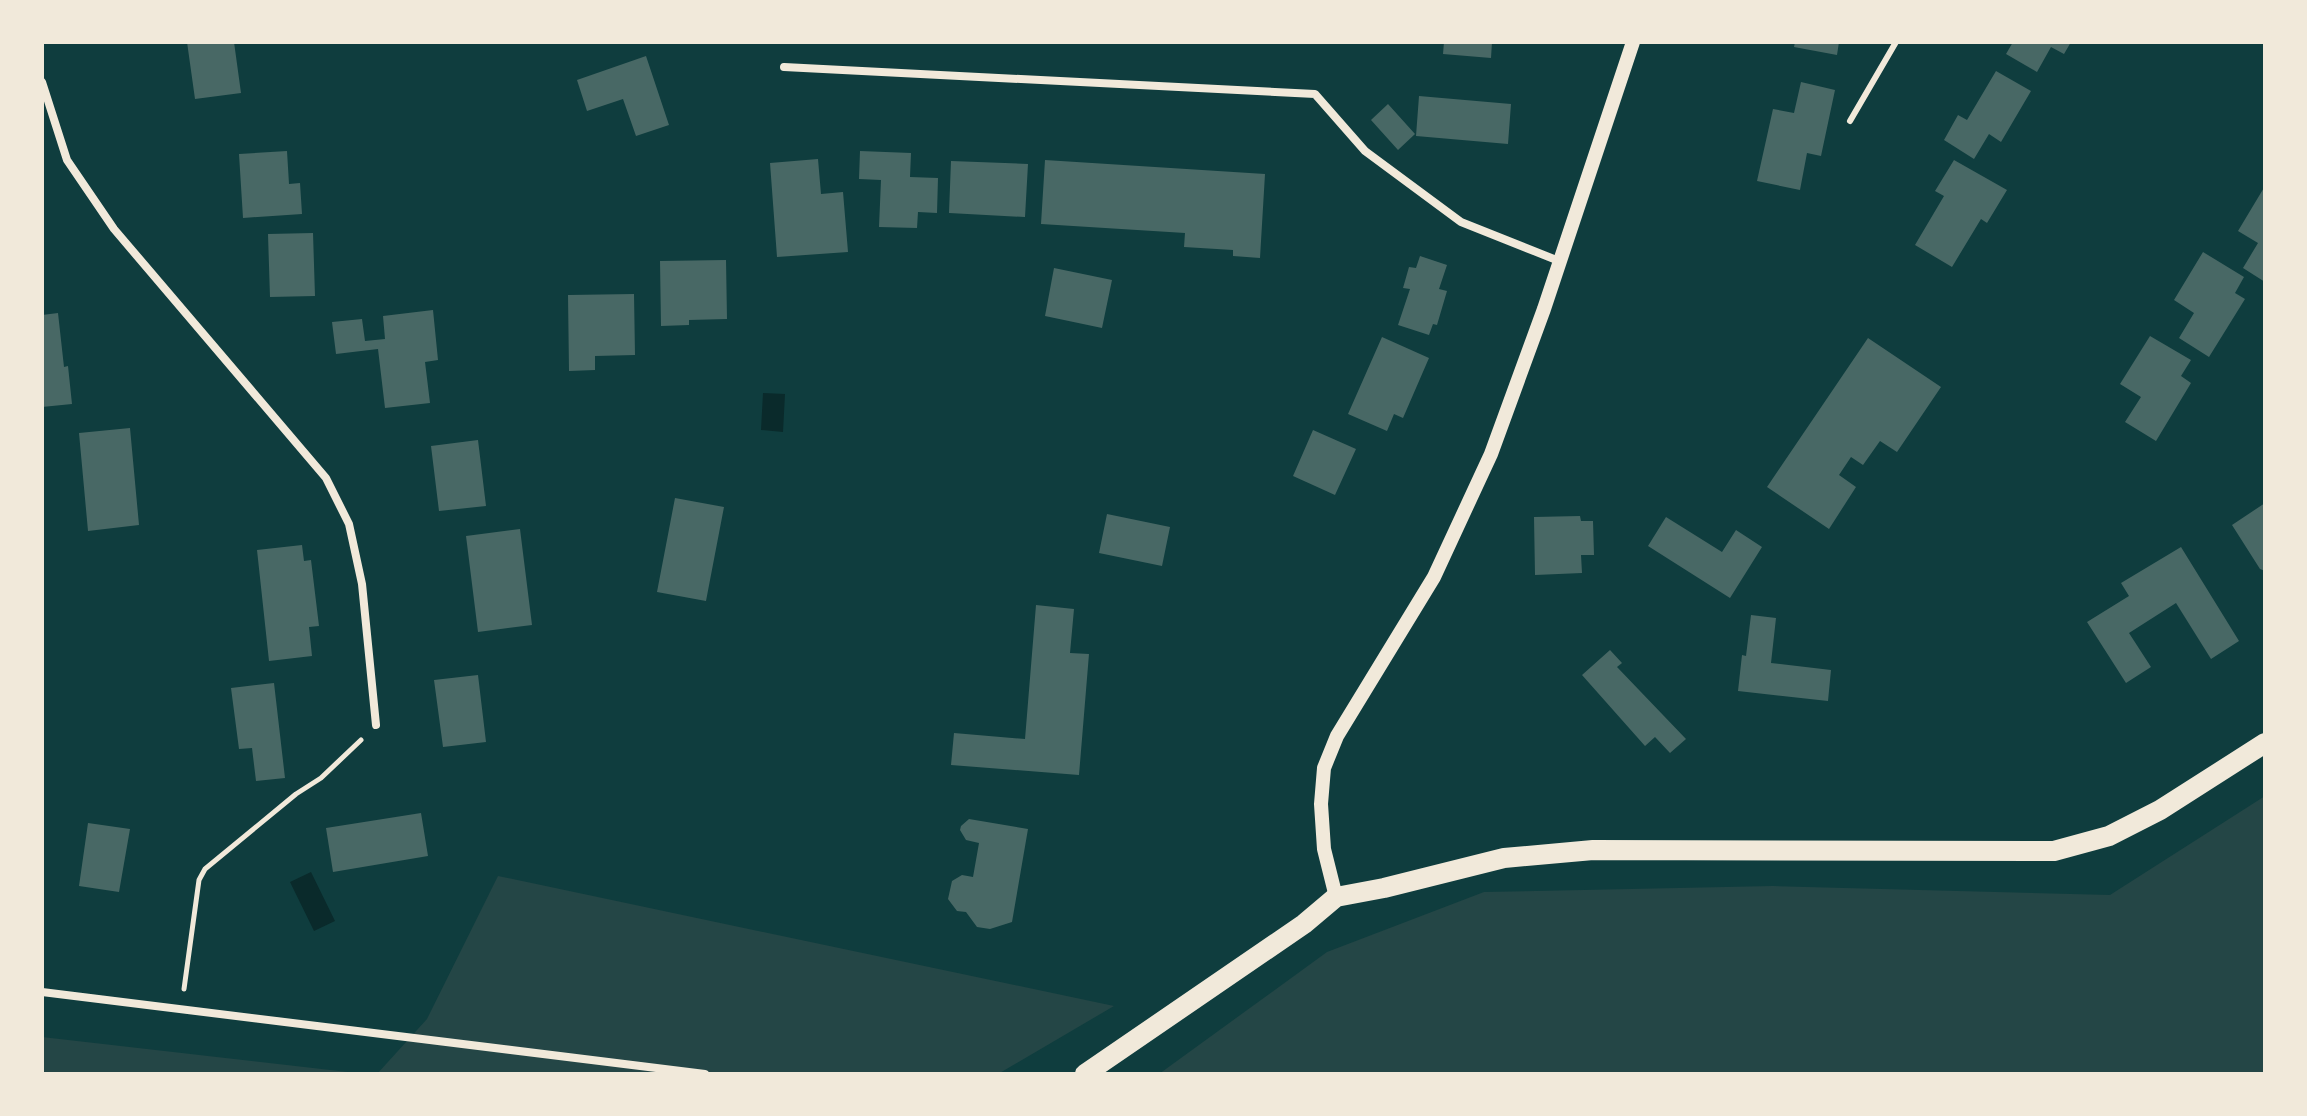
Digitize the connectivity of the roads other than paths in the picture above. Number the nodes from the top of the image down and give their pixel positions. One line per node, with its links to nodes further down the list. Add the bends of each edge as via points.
1 (1633, 42): 6 (street)
2 (1896, 42): 5 (lane)
3 (784, 67): 6 (street, via 1315,94 1365,151 1461,222)
4 (42, 82): 7 (street, via 67,160 114,229 326,478 349,524 362,584)
5 (1850, 121)
6 (1559, 261): 9 (street, via 1491,454 1434,577 1337,736 1324,768 1324,849)
7 (376, 725)
8 (2265, 743): 9 (main road, via 2160,810 2109,836 2054,851 1593,850 1504,858)
9 (1336, 897): 11 (main road)
10 (42, 992): 12 (street)
11 (1092, 1071)
12 (705, 1074)

